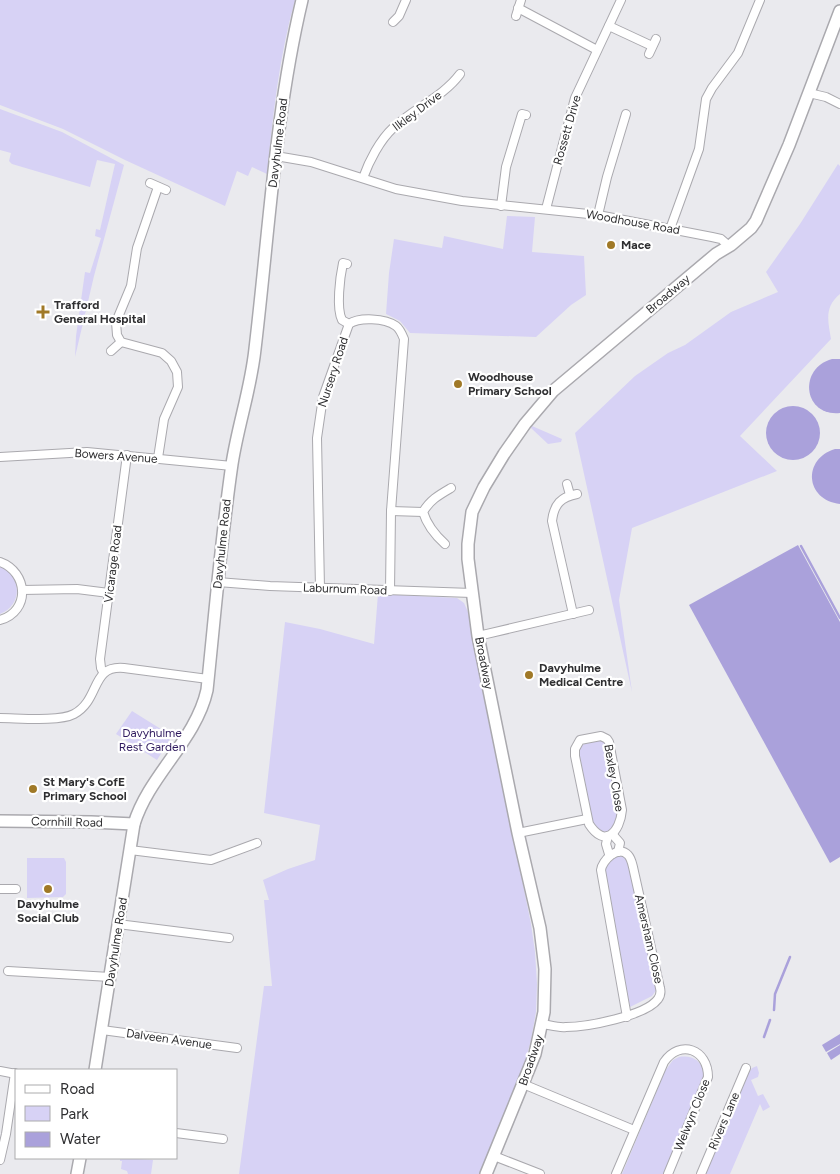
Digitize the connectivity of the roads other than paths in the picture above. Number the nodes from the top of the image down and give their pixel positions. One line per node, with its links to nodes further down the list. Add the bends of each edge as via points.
1 (302, 0): 16 (street, Davyhulme Road)
2 (406, 0): 7 (street)
3 (621, 0): 8 (street, Rossett Drive)
4 (760, 0): 24 (street, via 738,53 706,99 699,149)
5 (518, 8): 10 (street)
6 (840, 11): 12 (street)
7 (394, 22)
8 (609, 26): 9 (street); 10 (street, Rossett Drive)
9 (652, 46)
10 (597, 50): 22 (street, Rossett Drive, via 571,109)
11 (460, 74): 17 (street, Ilkley Drive, via 390,132)
12 (809, 93): 13 (street); 25 (street, via 756,222)
13 (840, 104)
14 (626, 114): 23 (street)
15 (526, 115): 21 (street, via 522,114 506,167)
16 (276, 156): 17 (street, Woodhouse Road, via 311,162); 33 (street, Davyhulme Road, via 255,350)
17 (363, 178): 21 (street, Woodhouse Road, via 411,192)
18 (150, 183): 19 (street)
19 (158, 187): 20 (street); 28 (street, via 137,248 131,286 116,322)
20 (166, 190)
21 (501, 206): 22 (street, Woodhouse Road)
22 (546, 209): 23 (street, Woodhouse Road)
23 (598, 215): 24 (street, Woodhouse Road)
24 (670, 229): 25 (street, Woodhouse Road, via 721,239)
25 (729, 246): 45 (street, Broadway, via 568,377 524,426 484,487 472,512 468,544)
26 (347, 264): 27 (street, via 343,263 341,276 340,314 342,320)
27 (349, 324): 36 (street, Nursery Road, via 361,320 388,322 399,328 404,339); 41 (street, Nursery Road, via 324,397 317,438)
28 (121, 342): 29 (street); 32 (street, via 162,353 177,372 178,387 164,418)
29 (111, 351)
30 (127, 455): 31 (street, Bowers Avenue, via 81,452); 32 (street, Bowers Avenue); 44 (street, Vicarage Road)
31 (0, 457)
32 (158, 458): 33 (street, Bowers Avenue)
33 (232, 466): 40 (street, Davyhulme Road)
34 (567, 484): 47 (street, via 573,495 557,504 552,520)
35 (450, 488): 37 (street, via 437,496)
36 (392, 511): 37 (street); 43 (street, Nursery Road)
37 (423, 512): 38 (street, via 425,520)
38 (445, 544)
39 (0, 562): 42 (street, via 15,571)
40 (218, 582): 41 (street, Laburnum Road); 51 (street, Davyhulme Road)
41 (320, 588): 43 (street, Laburnum Road)
42 (22, 590): 44 (street); 48 (street, via 18,607)
43 (390, 590): 45 (street, Laburnum Road)
44 (110, 592): 50 (street, Vicarage Road, via 100,658)
45 (472, 594): 49 (street, Broadway)
46 (590, 610): 47 (street)
47 (573, 614): 49 (street)
48 (0, 620)
49 (478, 636): 56 (street, Broadway)
50 (103, 672): 51 (street, via 117,667); 52 (street, via 87,703 71,715)
51 (208, 679): 55 (street, Davyhulme Road, via 201,710 144,801)
52 (0, 718)
53 (587, 819): 56 (street); 57 (street, via 596,833); 57 (street, Bexley Close, via 575,749 583,739 601,736 609,742 622,810 621,820)
54 (0, 822): 55 (street, Cornhill Road)
55 (134, 824): 60 (street, Davyhulme Road)
56 (518, 833): 69 (street, Broadway, via 544,950)
57 (610, 836): 59 (street, Bexley Close); 61 (street, via 620,843)
58 (257, 843): 60 (street, via 211,860)
59 (606, 848): 61 (street, Amersham Close, via 609,854)
60 (130, 850): 64 (street, Davyhulme Road)
61 (615, 853): 68 (street, via 604,861 600,870); 68 (street, Amersham Close, via 625,853 633,867 661,994 654,1003)
62 (0, 889): 63 (street)
63 (16, 889)
64 (118, 924): 65 (street); 67 (street, Davyhulme Road)
65 (228, 938)
66 (8, 971): 67 (street)
67 (110, 977): 70 (street, Davyhulme Road)
68 (627, 1017): 69 (street, Amersham Close, via 563,1028)
69 (542, 1024): 76 (street, Broadway)
70 (102, 1030): 71 (street, Dalveen Avenue); 73 (street, Davyhulme Road)
71 (237, 1048)
72 (746, 1068): 88 (street, Rivers Lane)
73 (95, 1069)
74 (0, 1071): 75 (street)
75 (15, 1074): 82 (street)
76 (523, 1084): 77 (street); 80 (street, Broadway)
77 (634, 1130): 86 (street, Welwyn Close); 87 (street, Welwyn Close, via 670,1053 688,1050 702,1057 708,1077)
78 (178, 1133): 79 (street)
79 (223, 1139)
80 (494, 1156): 84 (street, Broadway); 85 (street)
81 (80, 1159): 83 (street)
82 (0, 1160)
83 (78, 1174)
84 (486, 1174)
85 (540, 1174)
86 (616, 1174)
87 (668, 1174)
88 (701, 1174)

